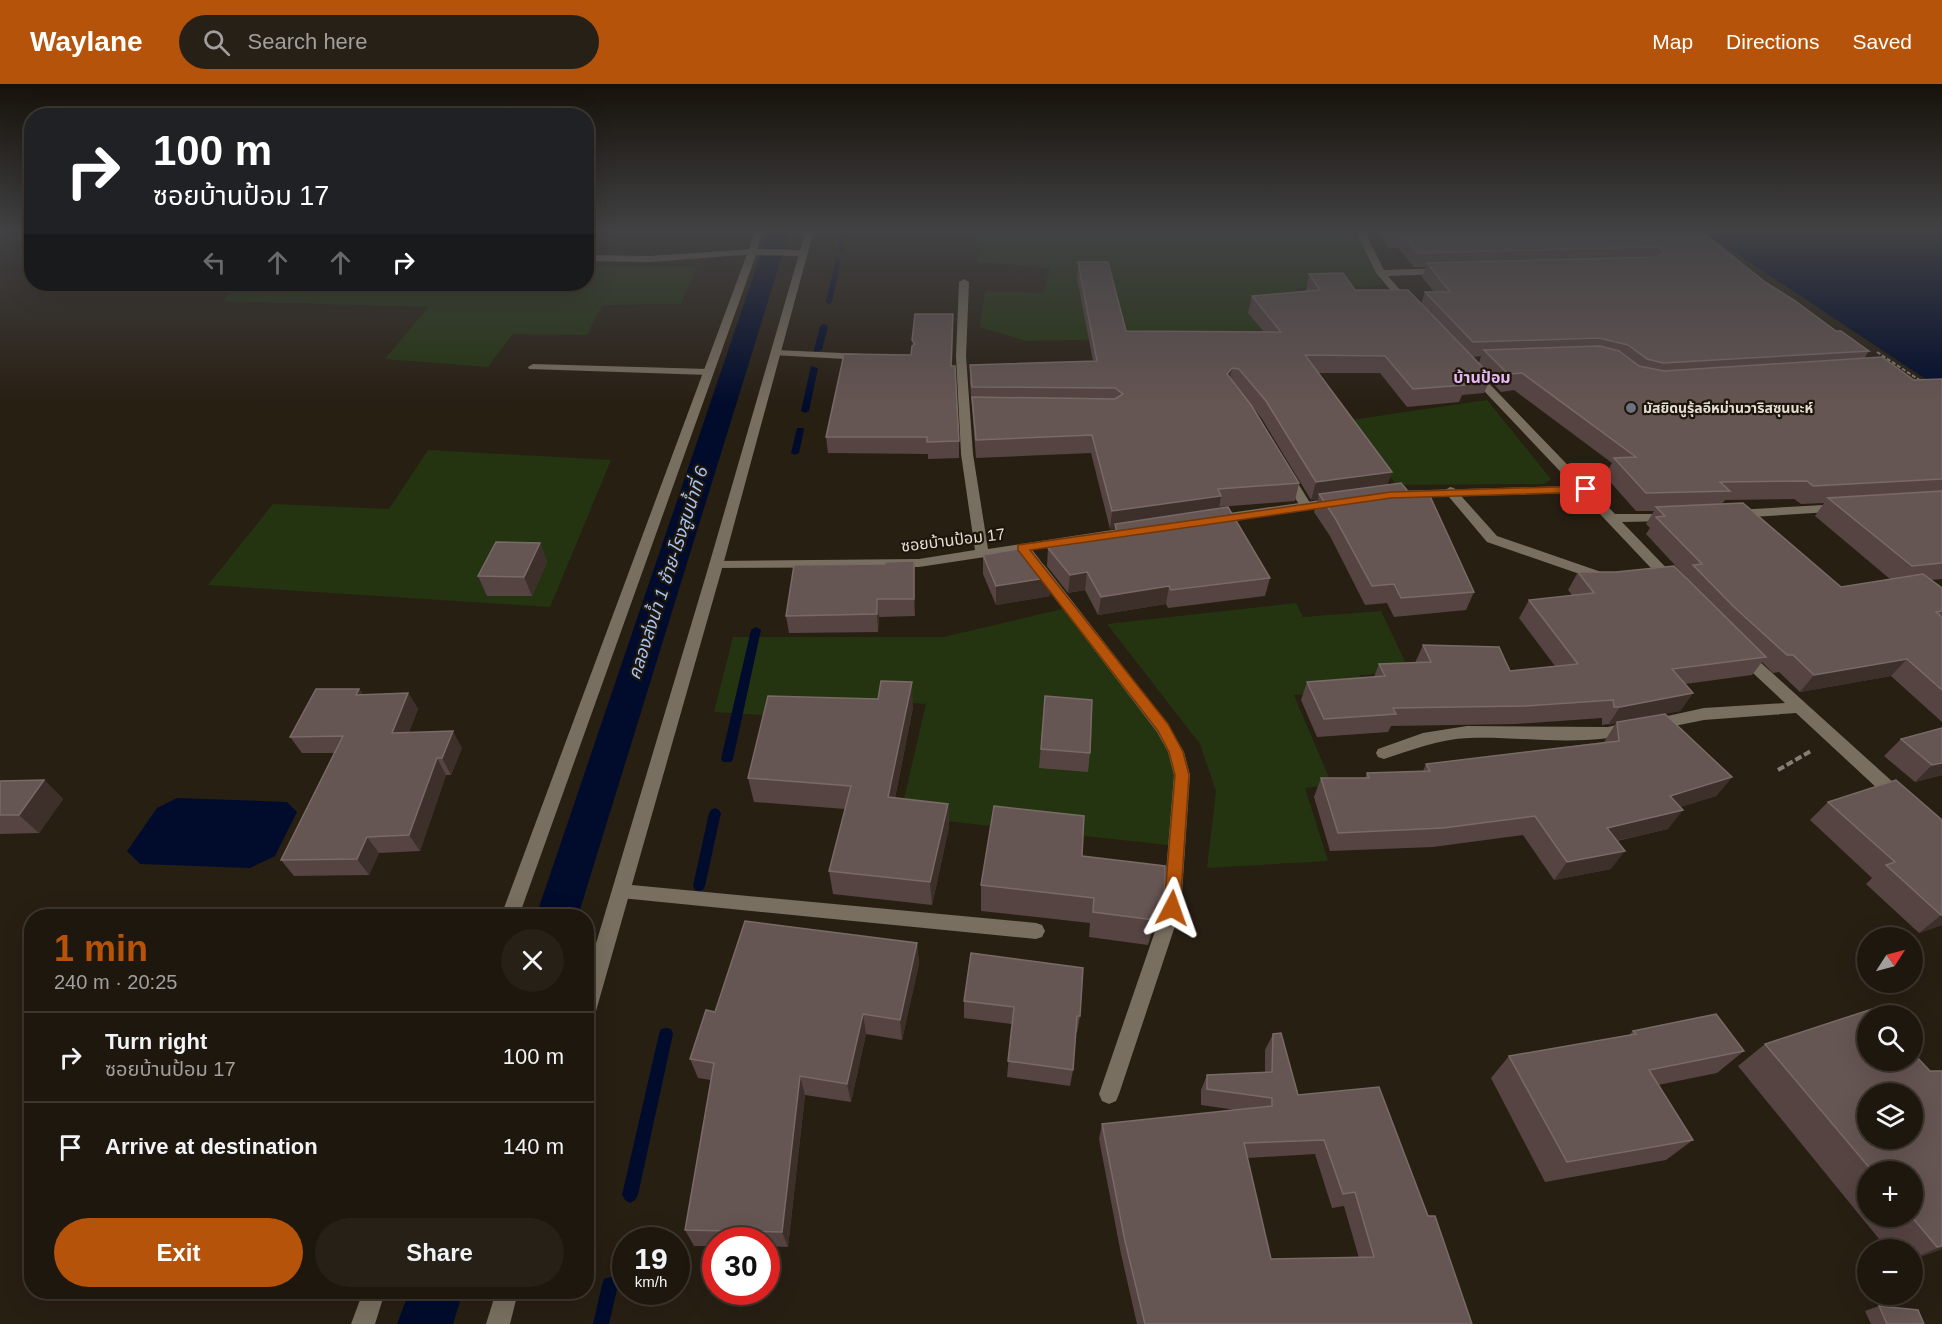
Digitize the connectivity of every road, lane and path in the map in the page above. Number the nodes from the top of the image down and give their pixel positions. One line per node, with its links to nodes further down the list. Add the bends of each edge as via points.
1 (744, 288): 13 (street)
2 (789, 288): 7 (street)
3 (964, 288): 28 (street, via 961,356 970,410 967,454)
4 (1394, 288): 5 (street)
5 (1415, 313)
6 (1877, 352): 11 (path)
7 (776, 353): 8 (street); 29 (street)
8 (876, 357)
9 (1473, 362): 16 (street, via 1462,362)
10 (1891, 367): 11 (path)
11 (1899, 367): 14 (path)
12 (533, 368): 13 (street)
13 (709, 372): 41 (street)
14 (1925, 383)
15 (1282, 468): 20 (street)
16 (1586, 489): 17 (street); 24 (street)
17 (1450, 491): 18 (street); 32 (street, via 1492,539 1596,577)
18 (1381, 496)
19 (1348, 501): 20 (street)
20 (1306, 506): 25 (street)
21 (1859, 507): 22 (street)
22 (1725, 515)
23 (1680, 516): 24 (street)
24 (1613, 518): 30 (street)
25 (1199, 522)
26 (1140, 530): 27 (street, ซอยบ้านป้อม 17)
27 (1022, 547): 28 (street, ซอยบ้านป้อม 17); 44 (street, via 1163,728 1176,752 1182,775 1172,908)
28 (982, 554): 29 (street, ซอยบ้านป้อม 17, via 919,563)
29 (716, 565): 40 (street)
30 (1666, 574): 31 (street); 33 (street)
31 (1642, 575)
32 (1619, 576)
33 (1687, 597)
34 (1731, 644): 35 (street)
35 (1800, 707): 36 (street); 37 (street, via 1704,714 1608,733 1467,732 1423,738)
36 (1832, 739): 38 (path); 39 (street)
37 (1384, 753)
38 (1778, 770)
39 (1910, 808)
40 (621, 891): 42 (street); 43 (street)
41 (513, 909)
42 (1036, 931)
43 (594, 984)
44 (1109, 1094)
45 (372, 1299): 47 (street)
46 (505, 1299): 48 (street)
47 (363, 1324)
48 (498, 1324)

